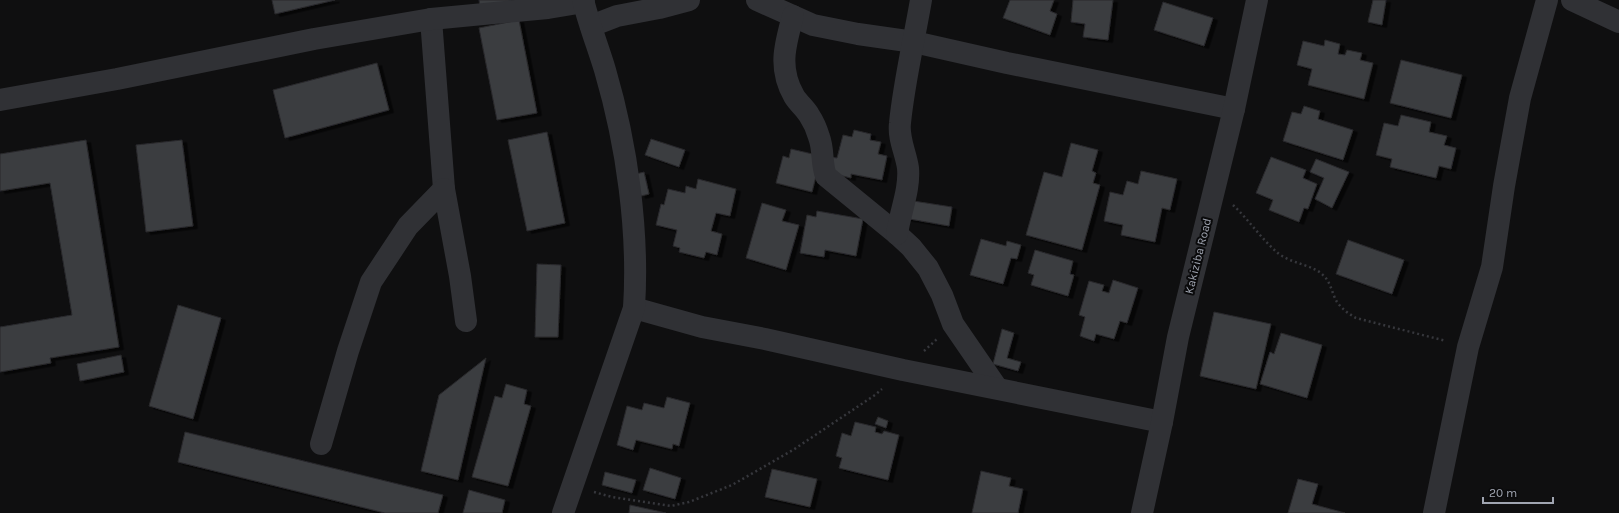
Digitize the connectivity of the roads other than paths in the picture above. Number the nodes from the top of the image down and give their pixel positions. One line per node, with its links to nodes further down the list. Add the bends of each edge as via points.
1 (689, 0): 11 (street, via 617,16)
2 (757, 0): 8 (street)
3 (921, 0): 12 (street)
4 (1257, 0): 14 (street, Kakiziba Road)
5 (1547, 0): 24 (street, via 1520,98 1492,267 1468,347)
6 (1572, 0): 10 (street)
7 (584, 1): 9 (street, via 548,8); 11 (street)
8 (793, 16): 12 (street, via 813,25); 16 (street, via 784,56 785,75 794,96 810,116 820,139 826,176)
9 (431, 19): 13 (street); 15 (street)
10 (1619, 22)
11 (591, 26): 17 (street, via 605,71 622,144 630,195)
12 (914, 42): 14 (street); 16 (street, via 900,125 902,149 908,168)
13 (0, 100)
14 (1234, 109): 20 (street, Kakiziba Road, via 1178,337)
15 (444, 189): 18 (street); 21 (street, via 408,226 371,282)
16 (897, 234): 19 (street, via 928,268 953,324)
17 (634, 308): 19 (street, via 702,327); 22 (street)
18 (466, 321)
19 (997, 388): 20 (street)
20 (1162, 422): 23 (street, Kakiziba Road)
21 (321, 444)
22 (563, 513)
23 (1142, 513)
24 (1434, 513)

